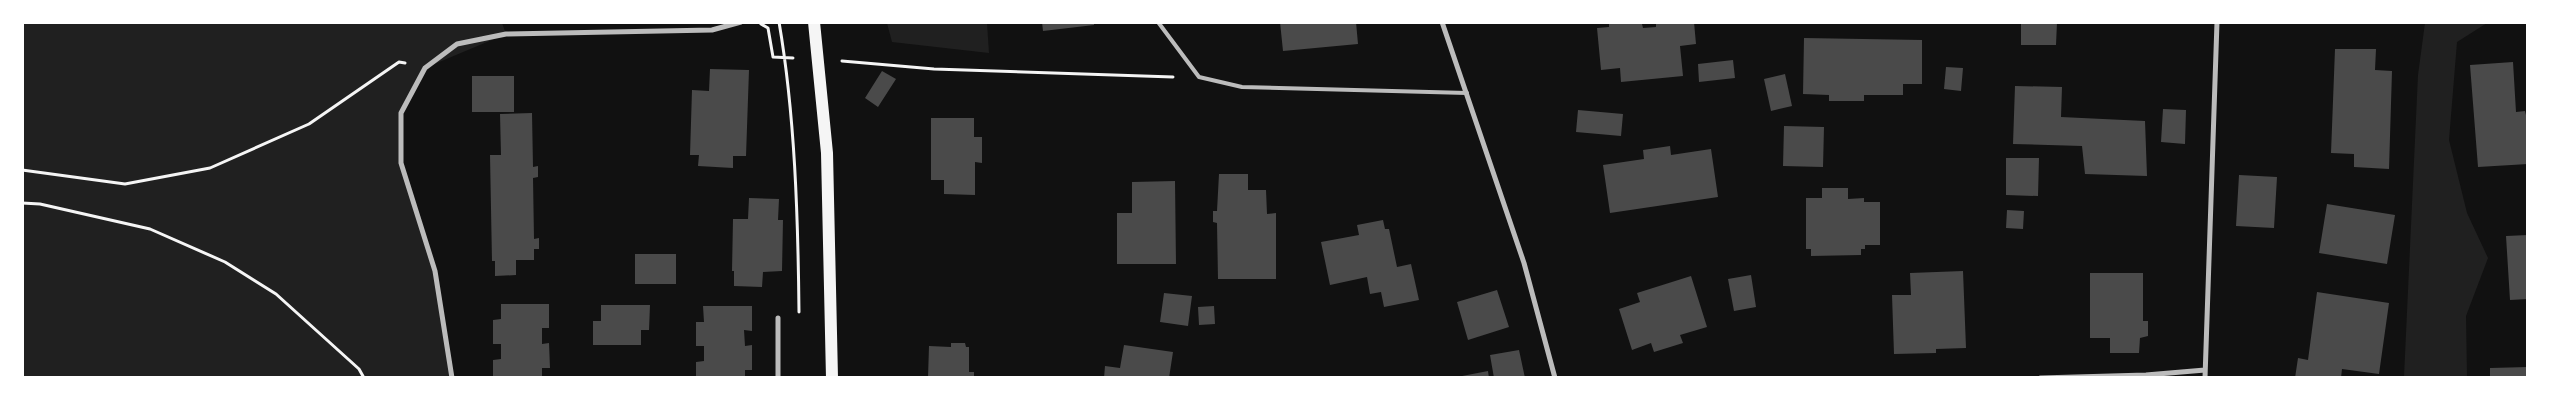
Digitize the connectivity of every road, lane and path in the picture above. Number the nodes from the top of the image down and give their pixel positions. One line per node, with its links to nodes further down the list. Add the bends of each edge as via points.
1 (741, 22): 11 (street, via 712,30 506,34 457,44)
2 (759, 22): 8 (path, via 768,28 773,57)
3 (779, 22): 8 (path)
4 (814, 22): 22 (main road, via 827,153)
5 (1158, 22): 13 (lane, via 1199,76 1242,87)
6 (1442, 22): 13 (street)
7 (2217, 22): 18 (street)
8 (785, 58): 9 (path); 17 (path, via 798,237)
9 (799, 58)
10 (836, 61): 12 (path, via 934,70)
11 (425, 68): 14 (path, via 399,62 309,124 210,168 125,184); 20 (street, via 401,113 401,162 435,271)
12 (1148, 78)
13 (1468, 93): 23 (street, via 1524,263)
14 (22, 170)
15 (22, 203): 19 (path, via 40,204 150,229 225,262 276,294 359,369)
16 (778, 318): 21 (street)
17 (799, 321)
18 (2205, 370): 24 (street); 25 (street)
19 (364, 378)
20 (452, 378)
21 (778, 378)
22 (832, 378)
23 (1555, 378)
24 (2040, 378)
25 (2205, 378)

